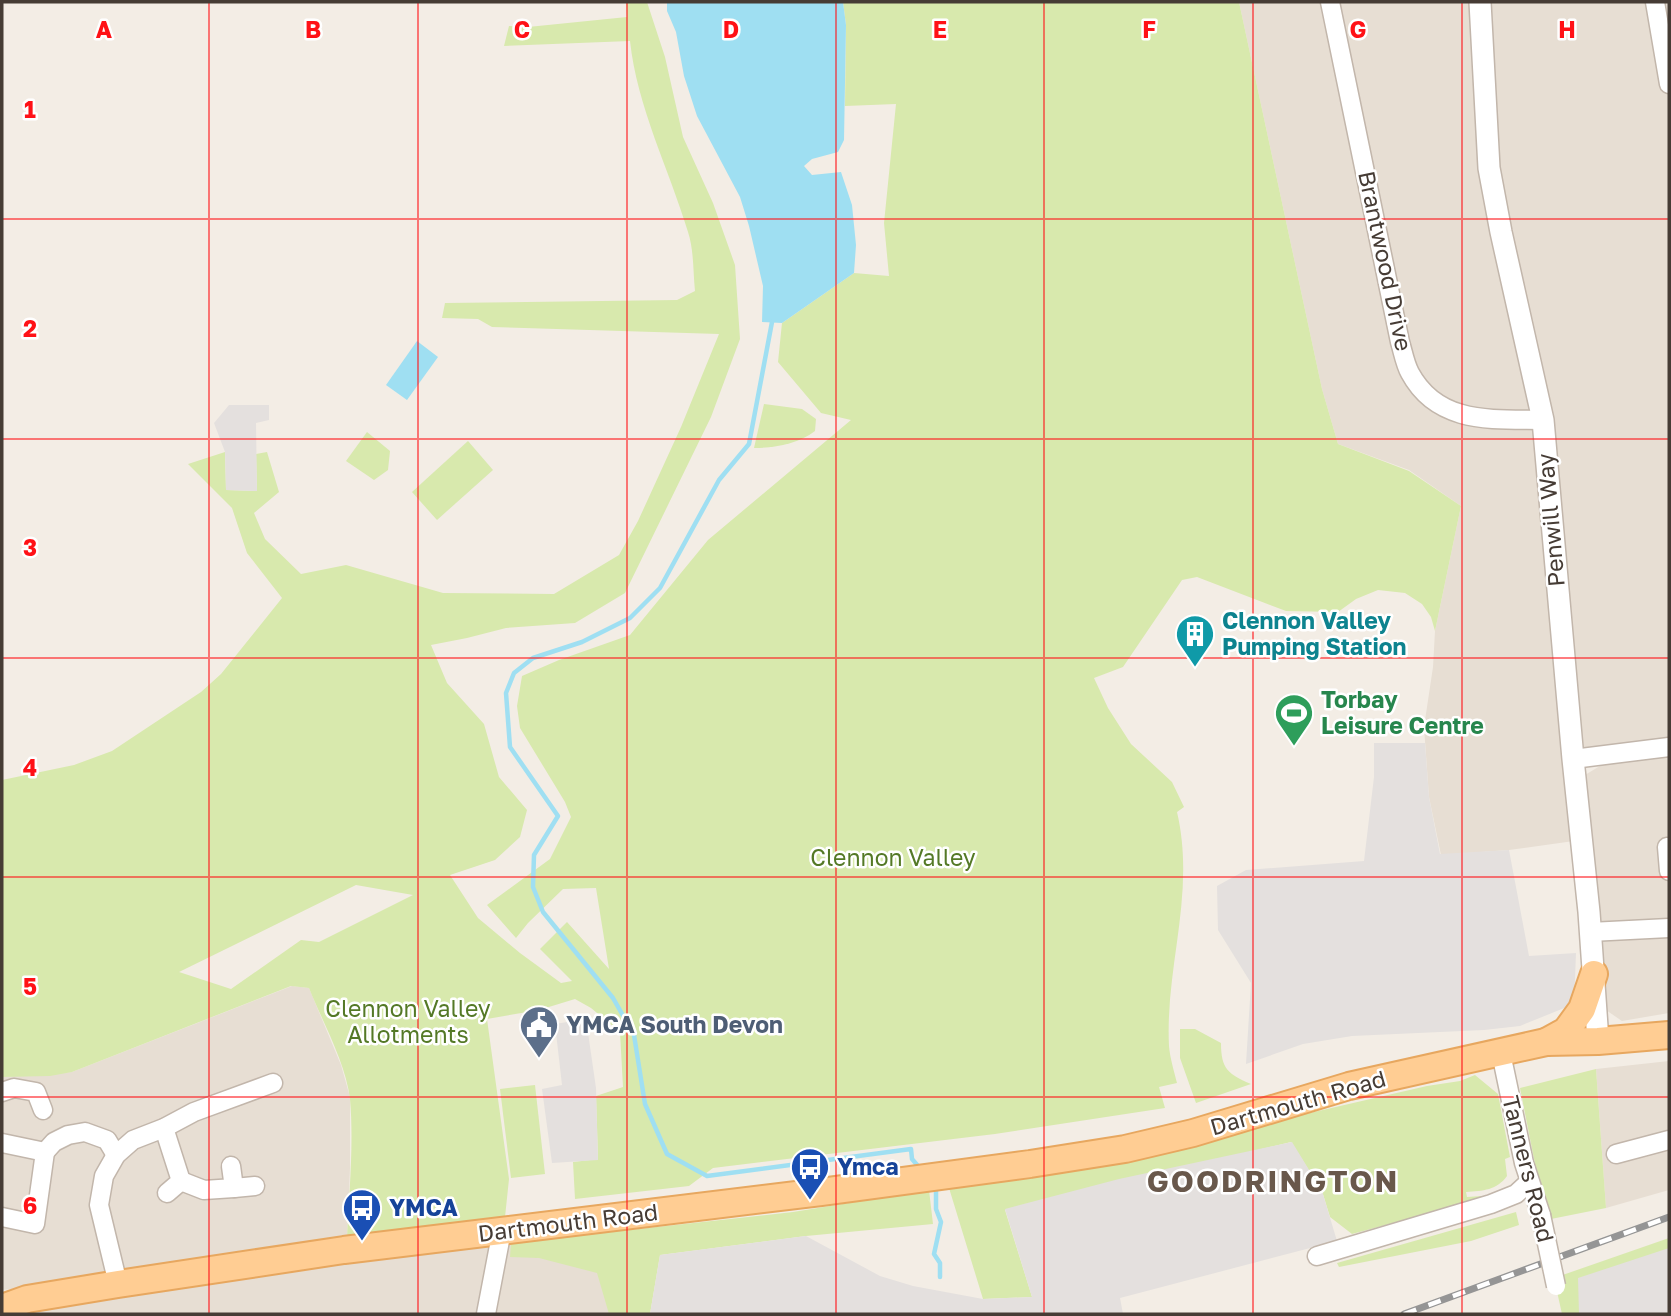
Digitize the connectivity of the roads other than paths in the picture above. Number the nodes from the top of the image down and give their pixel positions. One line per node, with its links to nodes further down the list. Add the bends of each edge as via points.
1 (1330, 2): 5 (street, Brantwood Drive, via 1410,374 1430,398 1453,412 1476,419)
2 (1480, 2): 5 (street, Penwill Way, via 1489,167)
3 (1656, 2): 4 (street)
4 (1669, 84)
5 (1542, 420): 7 (street, Penwill Way)
6 (1669, 747): 7 (street)
7 (1573, 759): 11 (street, Penwill Way)
8 (1667, 847): 9 (street)
9 (1669, 871)
10 (1667, 923): 11 (street)
11 (1590, 932): 12 (street, Penwill Way)
12 (1594, 974): 14 (street, Penwill Way); 15 (main road, via 1582,1009 1566,1031)
13 (1669, 1035): 14 (main road, Dartmouth Road)
14 (1598, 1041): 15 (main road, Dartmouth Road)
15 (1546, 1042): 16 (main road, Dartmouth Road)
16 (1501, 1053): 27 (street, Tanners Road); 31 (main road, Dartmouth Road, via 1349,1086 1125,1149)
17 (273, 1083): 20 (street)
18 (2, 1092): 19 (street, via 14,1088 36,1092)
19 (43, 1110)
20 (164, 1128): 25 (street, via 133,1140); 29 (street, via 174,1187)
21 (1669, 1140): 24 (street)
22 (2, 1143): 23 (street)
23 (45, 1152): 25 (street, via 68,1135 86,1132 107,1140); 30 (street, via 34,1224)
24 (1616, 1154)
25 (116, 1155): 33 (street, via 104,1176 99,1205)
26 (231, 1166): 29 (street)
27 (1529, 1182): 32 (street, via 1516,1194 1491,1204); 34 (street, Tanners Road, bridge)
28 (255, 1186): 29 (street)
29 (234, 1188)
30 (2, 1217)
31 (502, 1230): 33 (main road, Dartmouth Road); 36 (street)
32 (1317, 1255)
33 (118, 1284): 35 (main road, Dartmouth Road)
34 (1556, 1286)
35 (9, 1302)
36 (486, 1314)

